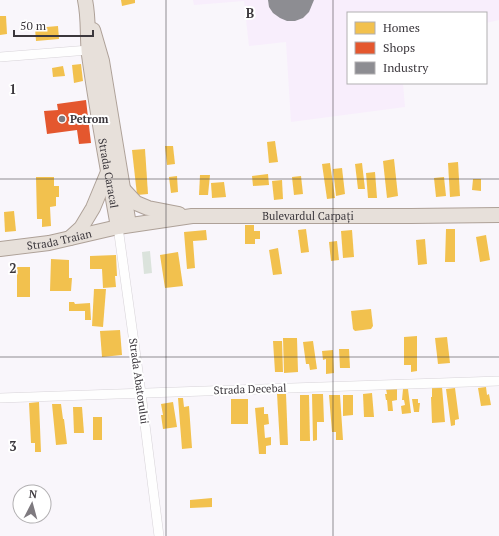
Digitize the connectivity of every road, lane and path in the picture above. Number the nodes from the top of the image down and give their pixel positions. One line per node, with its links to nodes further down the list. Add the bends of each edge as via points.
1 (86, 5): 2 (main road, Strada Caracal); 5 (main road, via 102,61)
2 (89, 50): 3 (street); 4 (main road, Strada Caracal)
3 (0, 57)
4 (108, 171): 8 (main road, Strada Caracal); 9 (main road, via 93,208 81,228)
5 (123, 190): 7 (main road, via 136,203 148,208); 8 (main road)
6 (499, 215): 7 (main road, Bulevardul Carpați)
7 (192, 216): 8 (main road, Bulevardul Carpați)
8 (123, 226): 9 (main road, Strada Traian); 12 (street, Strada Abatorului)
9 (69, 238): 10 (main road, Strada Traian)
10 (0, 249)
11 (499, 380): 12 (street, Strada Decebal)
12 (141, 393): 13 (street, Strada Decebal); 14 (street, Strada Abatorului)
13 (0, 398)
14 (158, 536)

